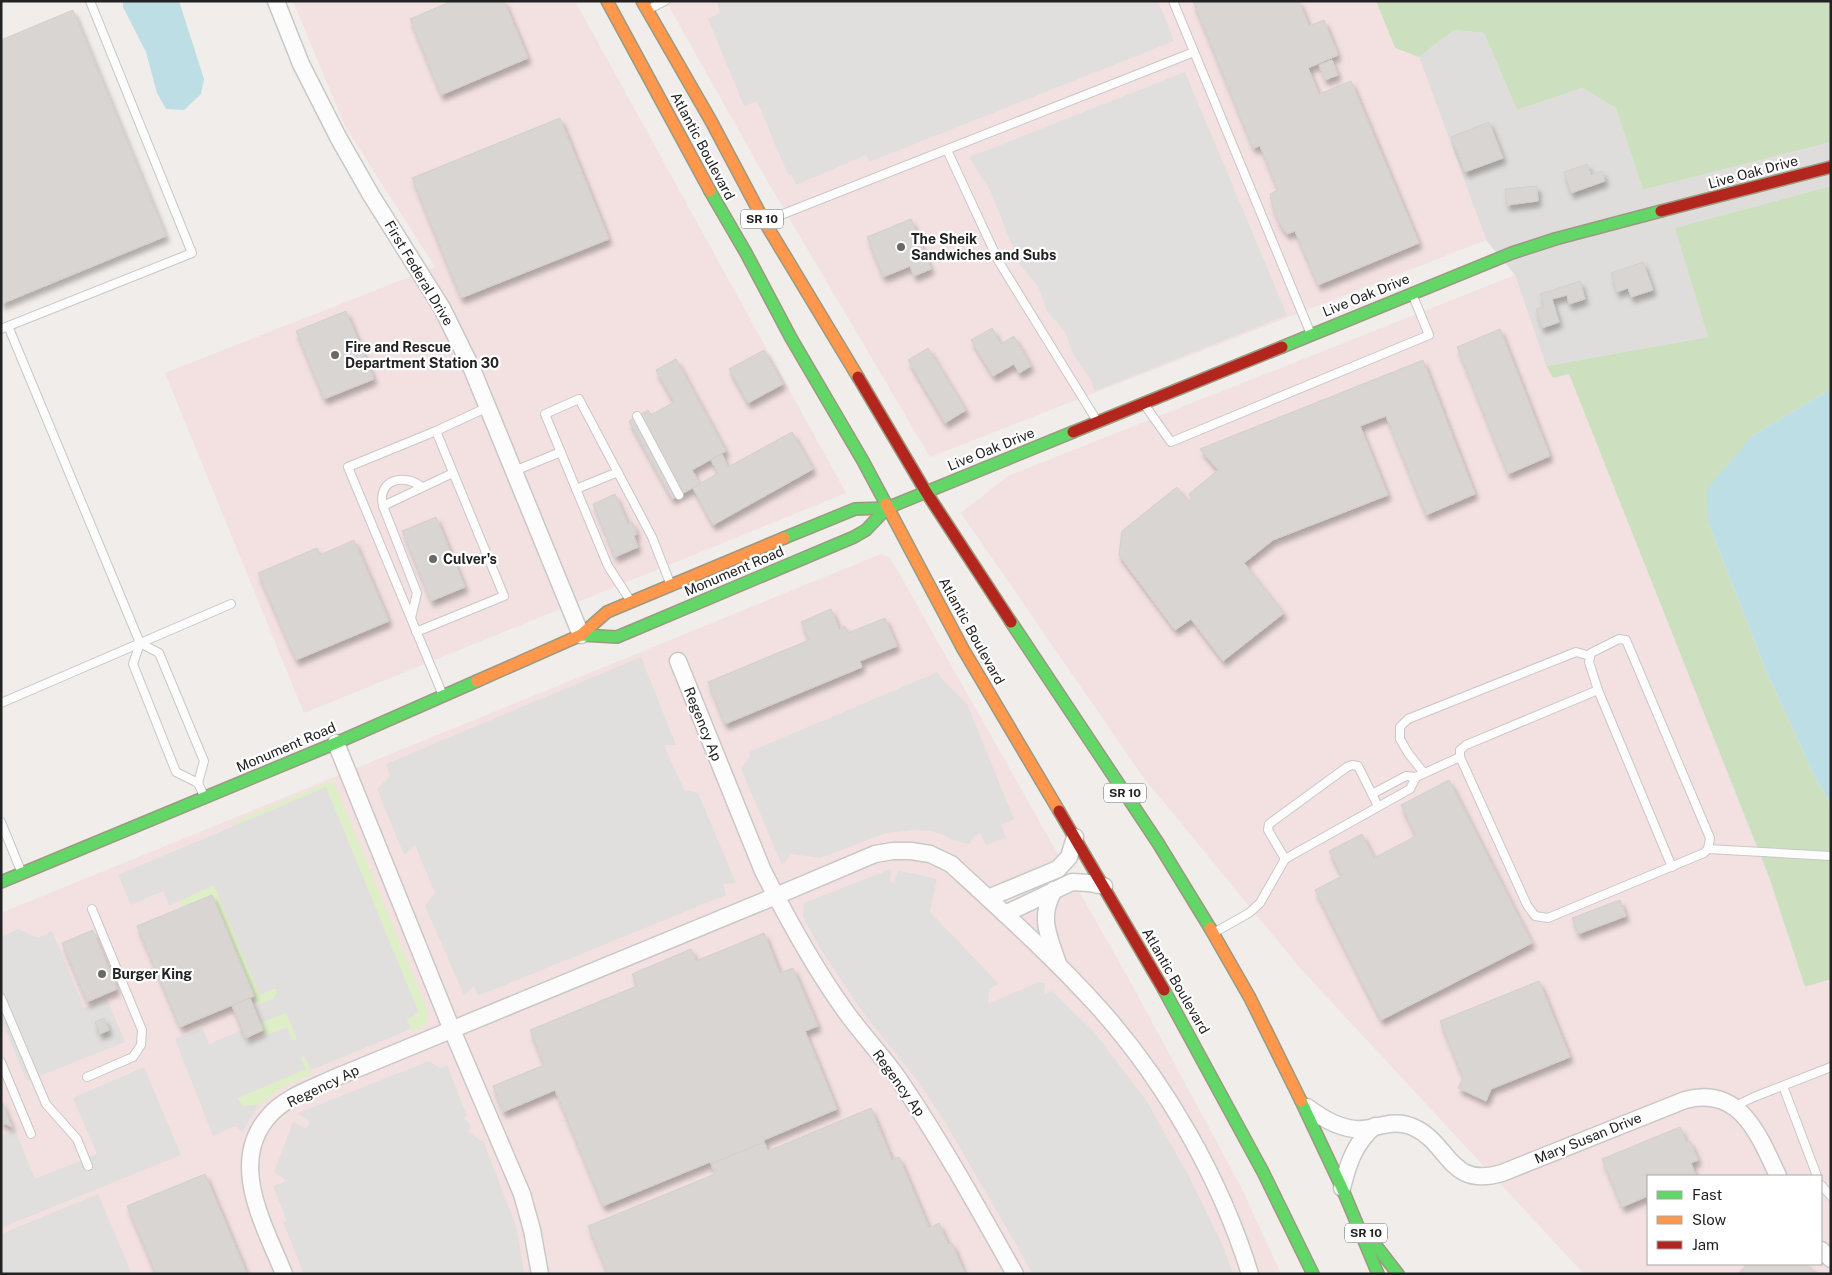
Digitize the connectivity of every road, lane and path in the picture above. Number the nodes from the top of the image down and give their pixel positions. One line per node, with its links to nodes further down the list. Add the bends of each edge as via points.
1 (90, 1): 13 (lane, via 192,253)
2 (276, 1): 16 (street, First Federal Drive, via 301,64 338,137 442,308)
3 (607, 1): 29 (main road, Atlantic Boulevard / SR 10, via 722,214)
4 (665, 1): 6 (lane)
5 (1173, 1): 8 (lane)
6 (644, 5): 7 (main road); 11 (main road, Atlantic Boulevard / SR 10)
7 (625, 7)
8 (1194, 52): 9 (lane); 14 (lane)
9 (947, 150): 11 (lane); 18 (lane, via 999,262)
10 (1831, 167): 12 (main road, Live Oak Drive, via 1554,239 1494,259)
11 (764, 222): 26 (main road, Atlantic Boulevard / SR 10)
12 (1412, 293): 14 (main road, Live Oak Drive); 15 (lane, via 1429,335 1171,442)
13 (5, 328): 36 (lane)
14 (1311, 334): 15 (main road, Live Oak Drive)
15 (1143, 403): 18 (main road, Live Oak Drive)
16 (488, 407): 19 (lane); 21 (street, First Federal Drive)
17 (636, 416): 27 (lane)
18 (1097, 422): 26 (main road, Live Oak Drive)
19 (436, 431): 23 (lane); 33 (lane, via 348,467)
20 (561, 452): 21 (lane); 22 (lane, via 545,414 579,399); 25 (lane)
21 (514, 471): 35 (street, First Federal Drive)
22 (618, 472): 25 (lane); 30 (lane, via 652,537)
23 (453, 473): 24 (lane); 34 (lane, via 504,596)
24 (422, 487): 28 (lane); 28 (lane, via 414,481 401,479 386,486 381,496)
25 (576, 489): 31 (lane, via 608,566)
26 (926, 492): 29 (main road, Monument Road); 64 (main road, Atlantic Boulevard / SR 10, via 1154,836)
27 (679, 495)
28 (383, 506): 33 (lane, via 418,593)
29 (888, 508): 30 (main road, Monument Road, via 855,509); 35 (main road, Monument Road, via 854,537 617,637); 51 (main road, Atlantic Boulevard / SR 10, via 964,649)
30 (671, 585): 31 (main road, Monument Road)
31 (631, 602): 35 (main road, Monument Road, via 607,612)
32 (231, 604): 36 (lane)
33 (410, 618): 34 (lane)
34 (416, 632): 40 (lane)
35 (581, 635): 40 (main road, Monument Road)
36 (140, 643): 41 (lane); 46 (lane, via 159,653 204,761); 46 (lane, via 133,664 176,772)
37 (1590, 656): 39 (lane); 44 (lane, via 1576,652 1408,719 1400,727 1400,739); 52 (lane, via 1619,639 1626,640 1710,838)
38 (678, 661): 60 (street, Regency Ap)
39 (1598, 690): 43 (lane, via 1466,745 1460,750); 55 (lane)
40 (444, 695): 42 (main road, Monument Road)
41 (1, 703)
42 (336, 743): 48 (main road, Monument Road); 67 (street)
43 (1460, 757): 44 (lane); 55 (lane, via 1527,905 1535,916 1548,918)
44 (1424, 773): 45 (lane)
45 (1416, 777): 47 (lane, via 1406,776); 49 (lane, via 1410,789)
46 (198, 784): 48 (lane)
47 (1372, 794): 49 (lane); 54 (lane, via 1358,766 1352,765 1269,824 1268,830)
48 (204, 797): 56 (main road, Monument Road)
49 (1378, 806): 54 (lane)
50 (1, 822): 56 (lane)
51 (1075, 837): 58 (main road, Atlantic Boulevard / SR 10); 61 (street, via 1068,857 1058,869)
52 (1708, 849): 53 (lane); 55 (lane)
53 (1831, 856)
54 (1285, 859): 64 (lane, via 1260,903 1249,913)
55 (1672, 867)
56 (22, 873): 57 (main road, Monument Road)
57 (1, 882)
58 (1104, 886): 59 (street, via 1072,882); 86 (main road, Atlantic Boulevard / SR 10, via 1235,1118)
59 (1054, 890): 63 (street); 65 (street, via 1045,915)
60 (776, 896): 61 (street, Regency Ap, via 875,854 911,851 930,854 951,864); 67 (street, Regency Ap); 84 (street, Regency Ap, via 814,965 936,1135)
61 (988, 898): 63 (street, Regency Ap)
62 (92, 909): 70 (lane, via 142,1030 142,1038 132,1057)
63 (1005, 914): 65 (street, Regency Ap)
64 (1213, 933): 72 (main road, Atlantic Boulevard / SR 10)
65 (1059, 966): 85 (street, Regency Ap, via 1135,1052 1186,1129 1240,1240)
66 (1, 998): 76 (lane, via 46,1104 77,1139)
67 (452, 1030): 82 (street, Regency Ap, via 310,1089 269,1115 255,1136 250,1176 253,1195); 83 (street, via 522,1194)
68 (1, 1062): 75 (lane)
69 (1831, 1067): 71 (lane)
70 (87, 1077)
71 (1783, 1086): 73 (lane); 78 (lane)
72 (1304, 1106): 74 (street, Mary Susan Drive, via 1341,1126 1357,1129); 80 (main road, Atlantic Boulevard / SR 10)
73 (1735, 1106): 74 (street, Mary Susan Drive, via 1715,1098 1685,1100 1502,1173 1483,1176 1470,1175 1458,1169 1414,1127 1394,1122); 77 (street, via 1756,1132)
74 (1375, 1126): 80 (street, via 1357,1146)
75 (31, 1134)
76 (88, 1166)
77 (1778, 1175)
78 (1817, 1175)
79 (1822, 1186): 81 (lane)
80 (1342, 1188): 87 (main road, Atlantic Boulevard); 88 (main road, Atlantic Boulevard / SR 10, via 1366,1233)
81 (1831, 1196)
82 (284, 1274)
83 (540, 1274)
84 (1015, 1274)
85 (1250, 1274)
86 (1313, 1274)
87 (1378, 1274)
88 (1398, 1274)

